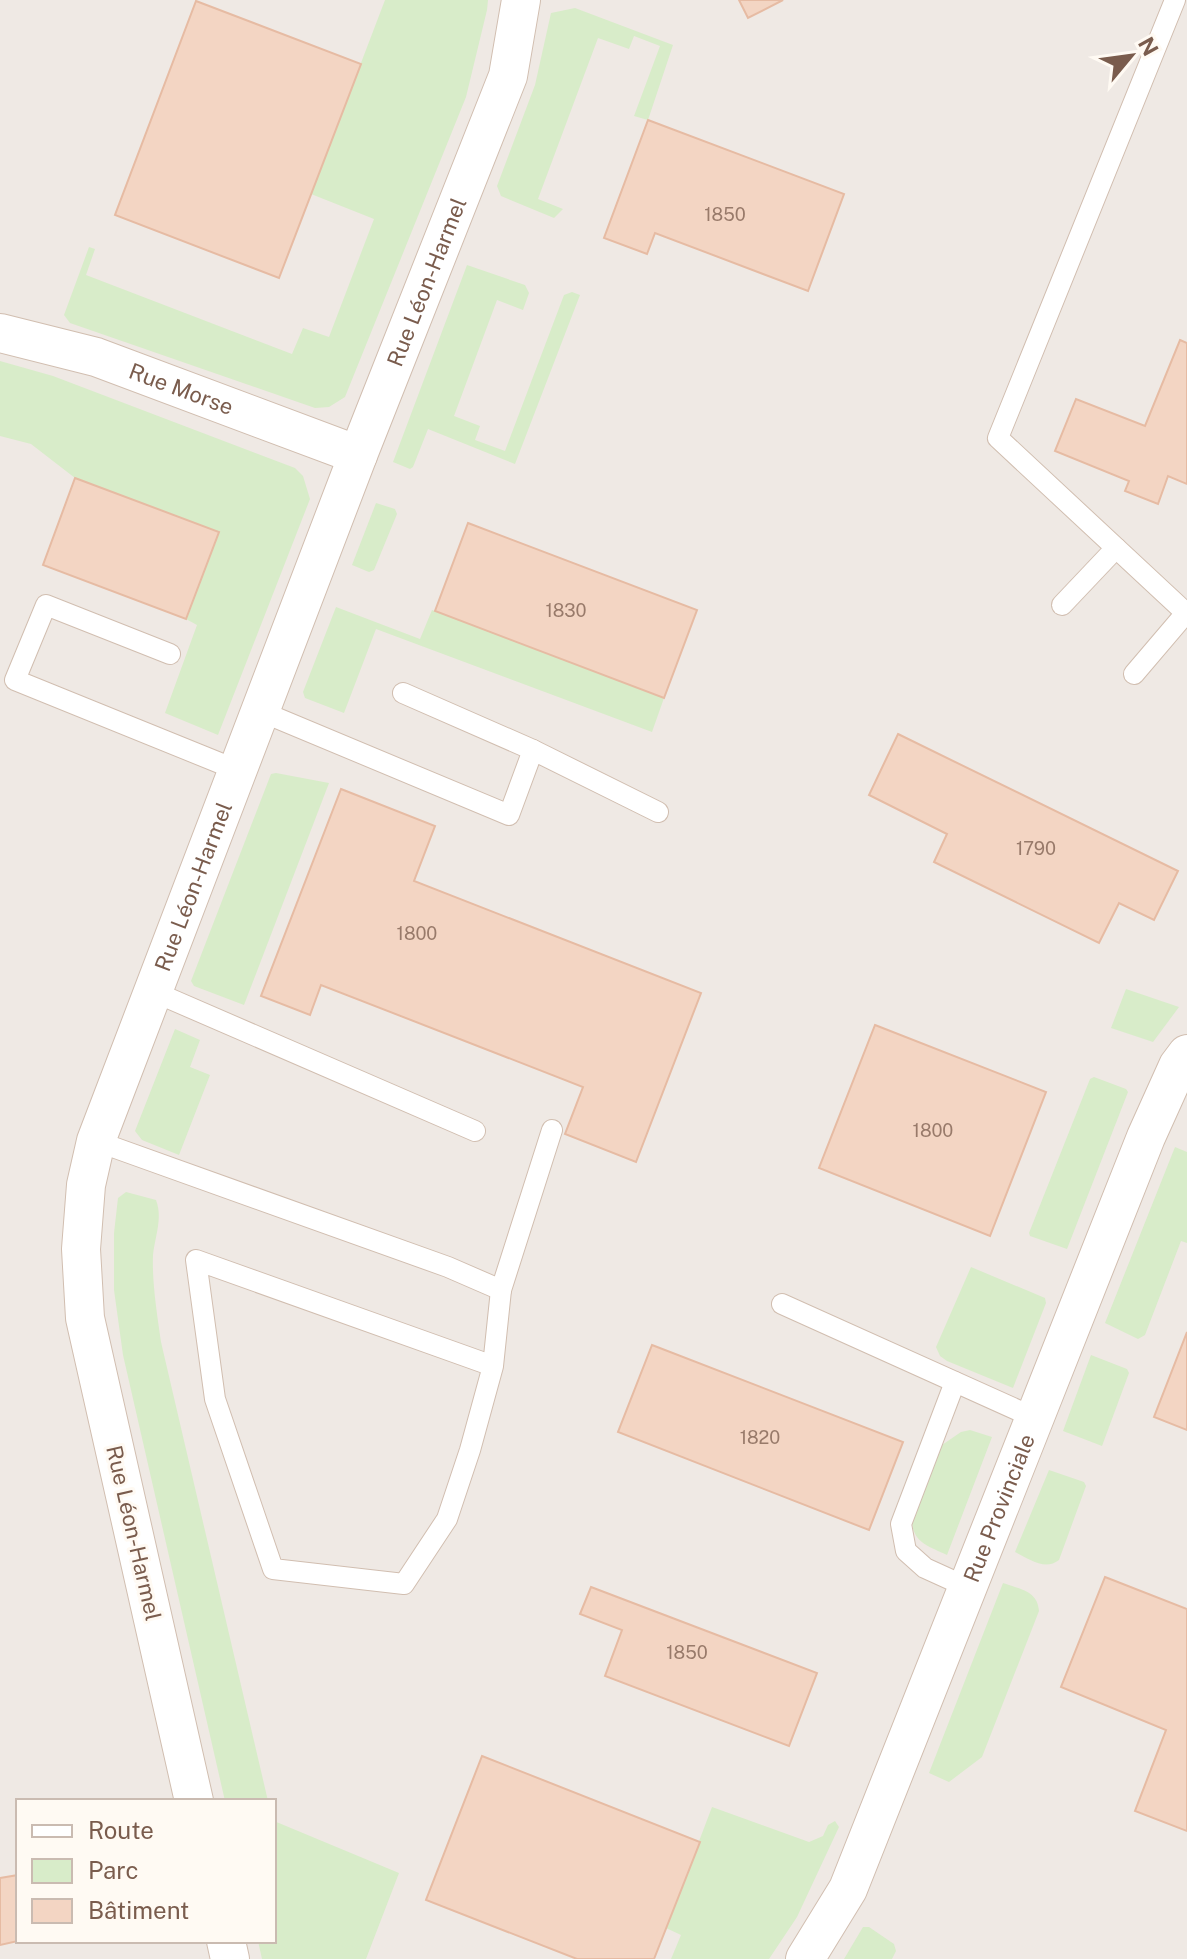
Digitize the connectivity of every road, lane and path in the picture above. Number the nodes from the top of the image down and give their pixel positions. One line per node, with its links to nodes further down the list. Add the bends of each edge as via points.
1 (521, 0): 4 (street, Rue Léon-Harmel, via 508,76)
2 (1175, 0): 5 (lane, via 998,438)
3 (0, 333): 4 (street, Rue Morse, via 96,357)
4 (358, 455): 11 (street, Rue Léon-Harmel)
5 (1116, 548): 6 (lane); 7 (lane)
6 (1062, 605)
7 (1186, 614): 9 (lane)
8 (170, 654): 13 (lane, via 46,605 15,680)
9 (1134, 674)
10 (403, 693): 12 (lane)
11 (260, 711): 12 (lane, via 509,815); 13 (street, Rue Léon-Harmel)
12 (533, 750): 14 (lane)
13 (237, 770): 15 (street, Rue Léon-Harmel)
14 (658, 812)
15 (152, 991): 18 (lane); 19 (street, Rue Léon-Harmel)
16 (1187, 1054): 24 (street, Rue Provinciale, via 1146,1137)
17 (552, 1130): 20 (lane)
18 (475, 1131)
19 (96, 1141): 20 (lane); 26 (street, Rue Léon-Harmel, via 81,1249 85,1318)
20 (501, 1290): 22 (lane)
21 (782, 1304): 23 (lane)
22 (493, 1366): 22 (lane, via 447,1519 404,1584 273,1569 215,1399 196,1260)
23 (955, 1382): 24 (lane); 25 (lane, via 901,1524 906,1551 925,1568)
24 (1035, 1418): 25 (street, Rue Provinciale)
25 (969, 1588): 27 (street, Rue Provinciale, via 848,1889)
26 (194, 1799)
27 (805, 1959)

